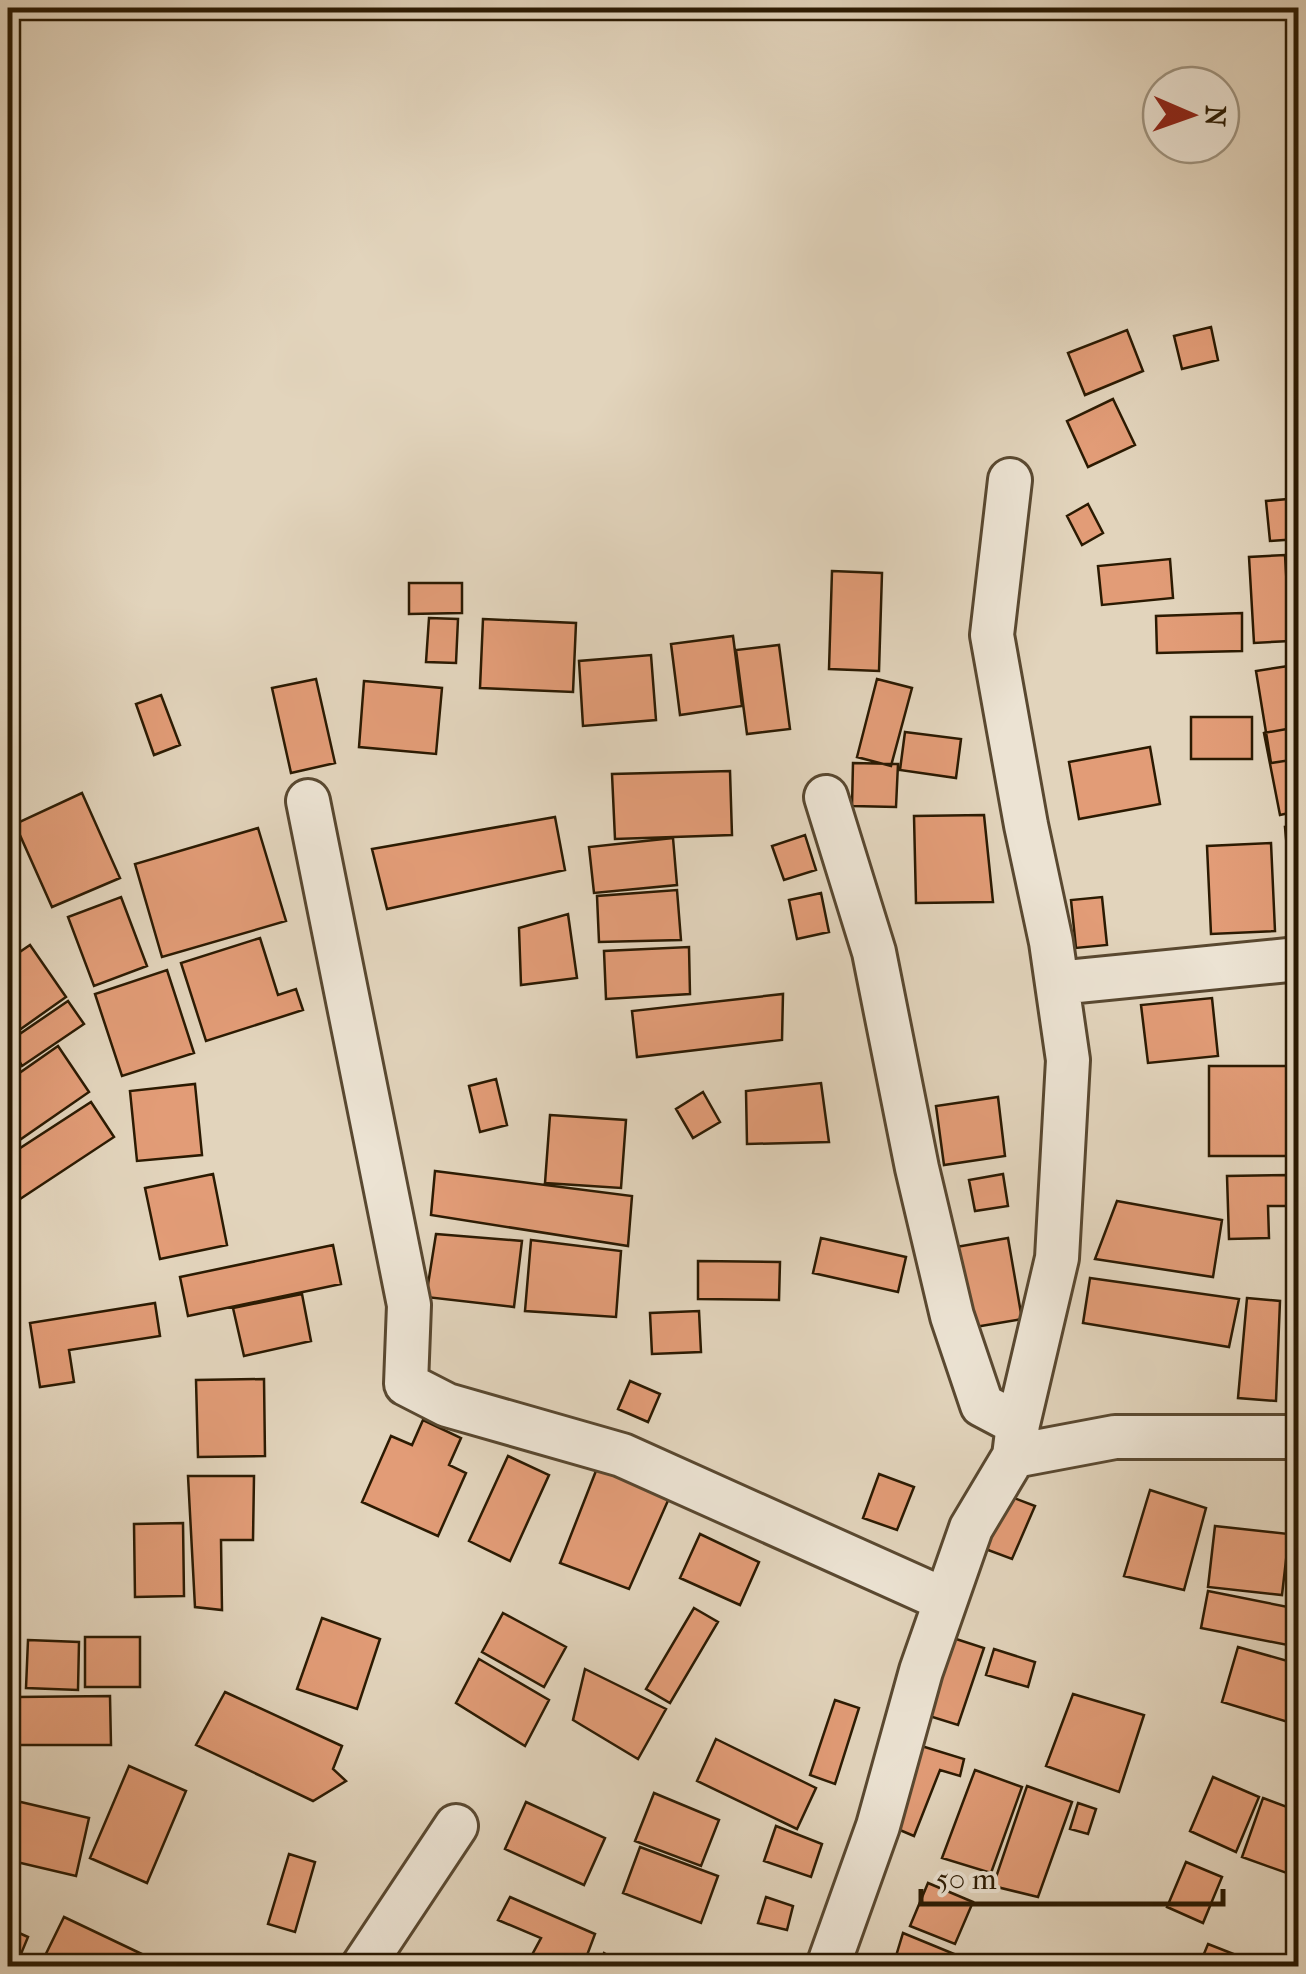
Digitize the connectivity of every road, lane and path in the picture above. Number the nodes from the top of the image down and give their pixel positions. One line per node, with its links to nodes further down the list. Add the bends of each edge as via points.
1 (1010, 480): 5 (street, via 992,635)
2 (826, 797): 7 (street, via 874,952 952,1316 982,1405)
3 (308, 800): 8 (street, via 410,1305 406,1384 447,1405 622,1455)
4 (1298, 959): 5 (street)
5 (1057, 983): 7 (street, via 1068,1060 1058,1258)
6 (1298, 1437): 7 (street)
7 (1016, 1440): 8 (street, via 971,1528)
8 (945, 1600): 11 (street)
9 (456, 1826): 10 (street)
10 (363, 1966)
11 (831, 1966)

